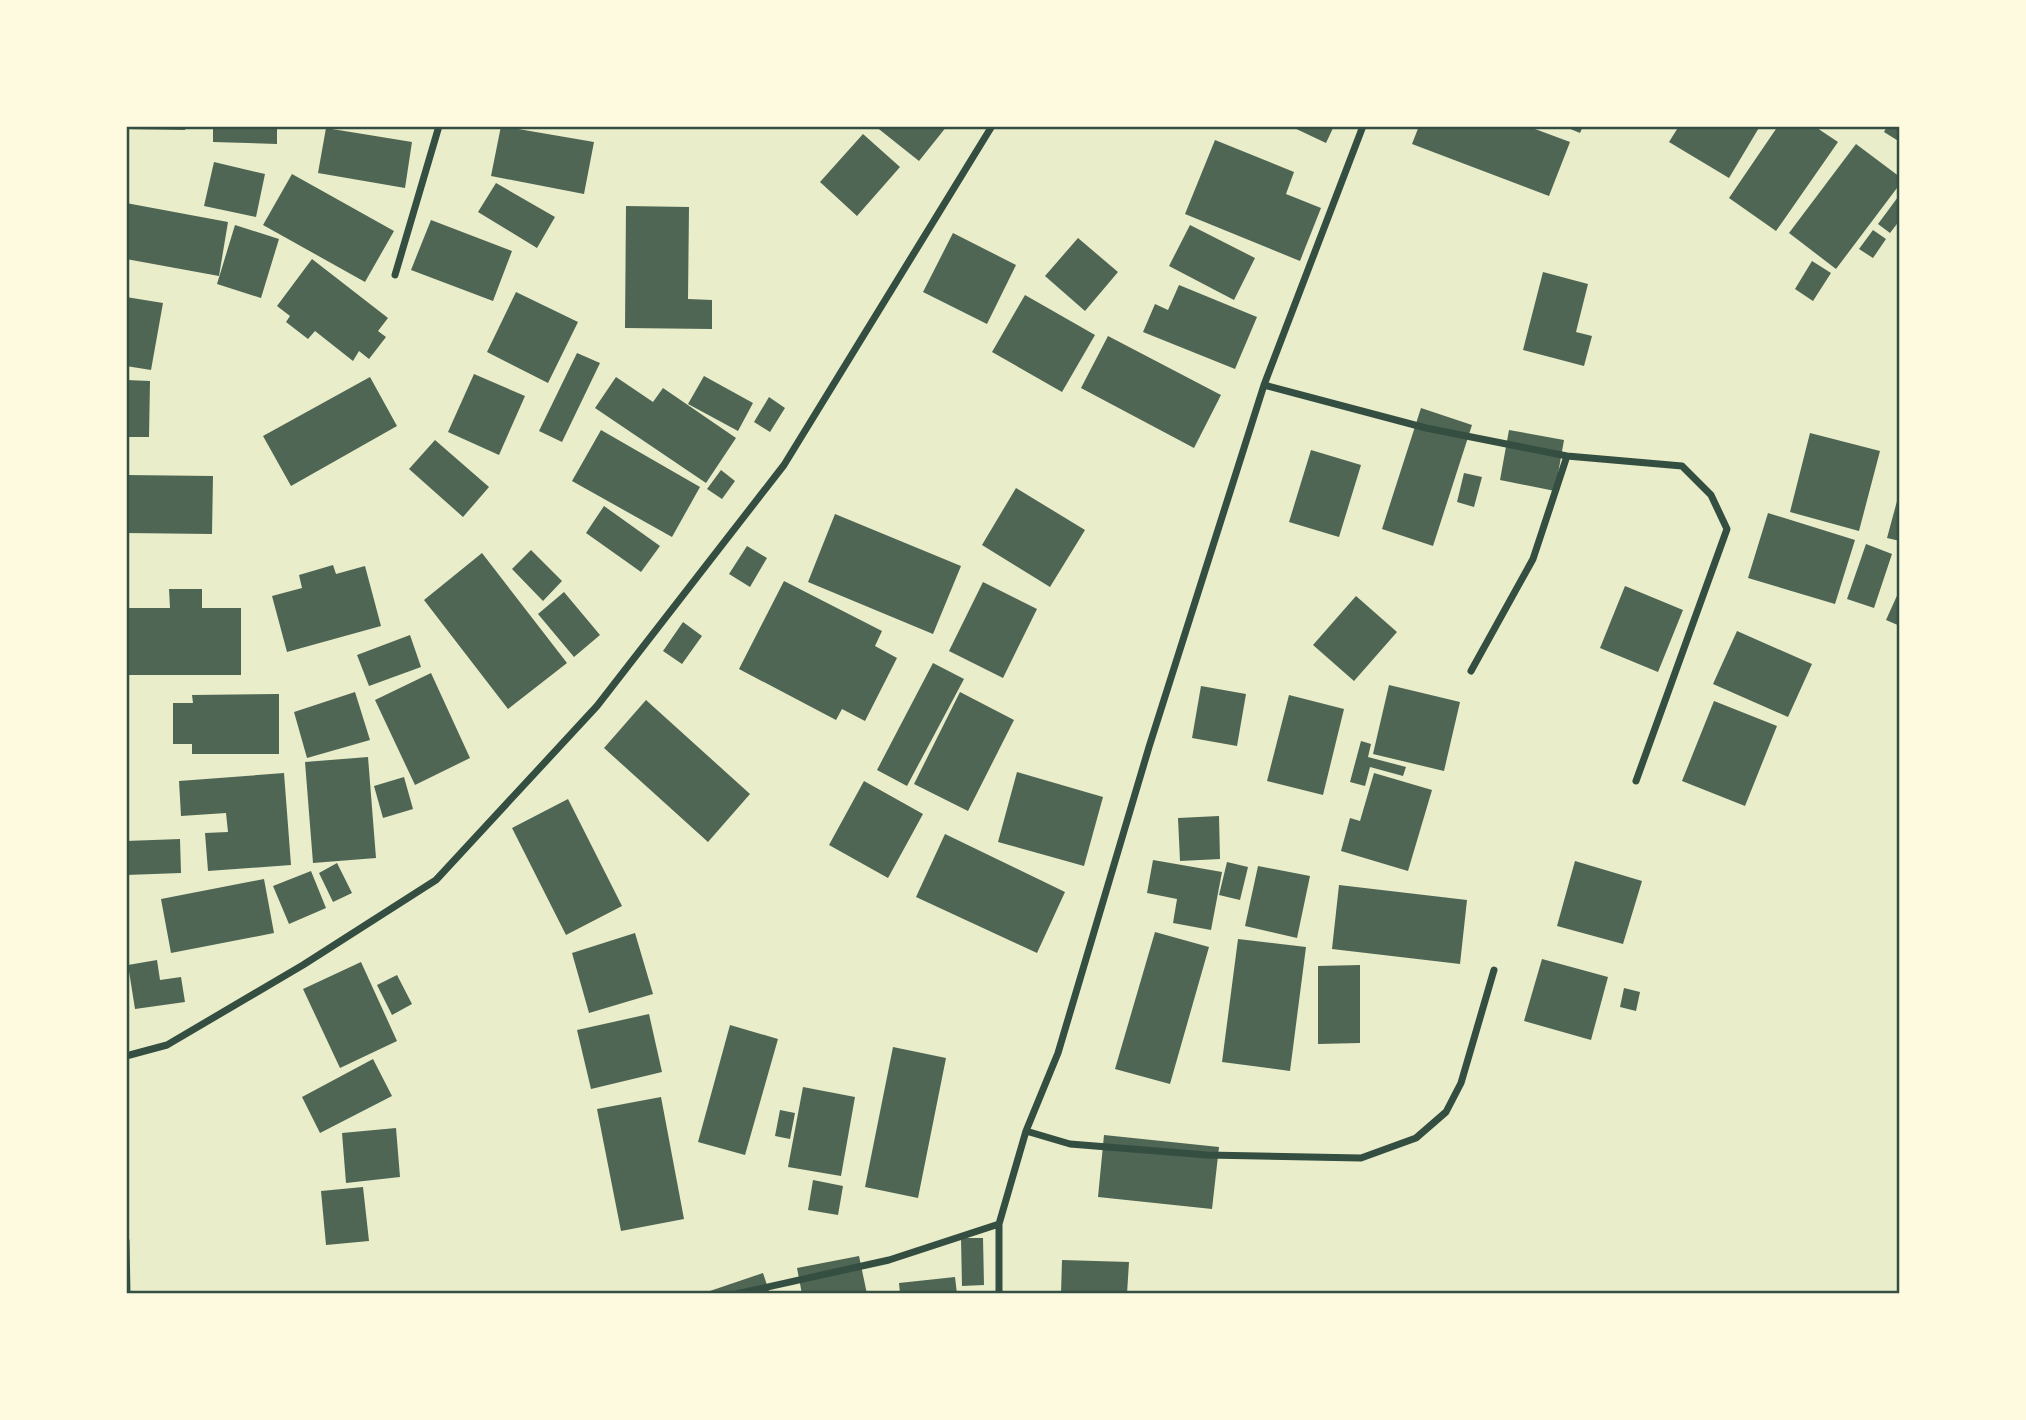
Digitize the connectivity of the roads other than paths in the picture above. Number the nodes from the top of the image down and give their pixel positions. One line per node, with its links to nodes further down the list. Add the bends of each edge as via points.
1 (439, 126): 4 (street)
2 (992, 126): 10 (street, via 784,465 597,706 446,870 303,965 167,1045)
3 (1363, 126): 5 (street)
4 (394, 275)
5 (1264, 385): 6 (street, via 1426,428); 11 (street, via 1058,1054)
6 (1567, 456): 7 (street, via 1534,559); 8 (street, via 1682,466 1711,495 1727,529)
7 (1471, 671)
8 (1636, 781)
9 (1494, 970): 11 (street, via 1461,1083 1446,1112 1416,1138 1361,1158 1206,1155 1070,1144)
10 (126, 1056)
11 (1026, 1132): 12 (street)
12 (999, 1224): 15 (street, via 889,1260); 16 (street)
13 (126, 1241): 14 (street)
14 (127, 1294)
15 (736, 1294)
16 (999, 1294)

